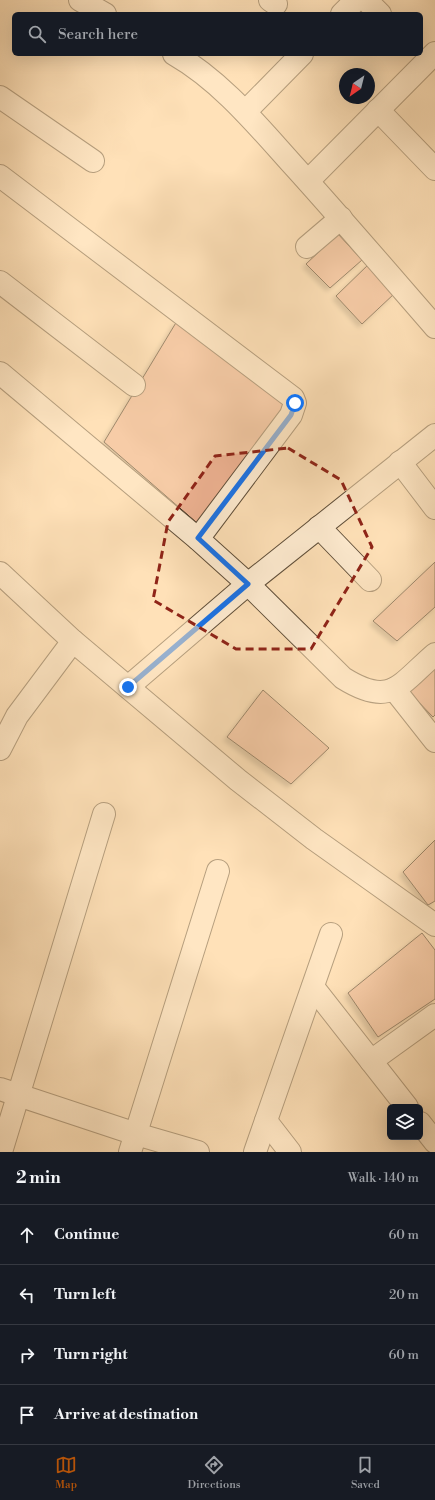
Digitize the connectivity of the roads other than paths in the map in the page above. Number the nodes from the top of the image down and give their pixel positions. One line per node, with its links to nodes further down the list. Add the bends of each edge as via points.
1 (80, 0): 5 (street)
2 (116, 0): 6 (street)
3 (356, 0): 7 (street)
4 (366, 0): 8 (street)
5 (102, 12)
6 (107, 12)
7 (344, 12)
8 (378, 12)
9 (177, 56): 14 (street, via 216,84)
10 (300, 56): 14 (street)
11 (430, 59): 13 (street)
12 (0, 96): 15 (street)
13 (378, 110): 16 (street); 18 (street)
14 (244, 112): 18 (street)
15 (93, 161)
16 (435, 169)
17 (0, 176): 29 (street, via 293,398 295,403 291,415)
18 (308, 181): 19 (street)
19 (341, 218): 20 (street); 22 (street)
20 (307, 247)
21 (0, 282): 24 (street)
22 (435, 327)
23 (0, 373): 29 (street)
24 (134, 385)
25 (435, 435): 26 (street)
26 (400, 462): 27 (street); 28 (street)
27 (435, 508)
28 (318, 527): 31 (street); 32 (street)
29 (198, 538): 32 (street)
30 (0, 573): 33 (street)
31 (370, 580)
32 (248, 584): 35 (street); 36 (street, via 343,678 359,688 373,692 384,693)
33 (73, 641): 35 (street); 38 (street, via 17,716)
34 (435, 654): 36 (street)
35 (128, 687): 41 (street, via 238,780 308,834)
36 (394, 689): 37 (street)
37 (435, 741)
38 (0, 749)
39 (104, 814): 46 (street)
40 (218, 871): 51 (street)
41 (432, 919)
42 (331, 934): 43 (street)
43 (313, 987): 45 (street); 48 (street)
44 (435, 1016): 45 (street)
45 (371, 1061): 47 (street)
46 (10, 1093): 51 (street); 52 (street)
47 (405, 1104)
48 (266, 1121): 54 (street); 55 (street)
49 (423, 1127): 50 (street)
50 (435, 1142)
51 (133, 1143): 53 (street)
52 (1, 1152)
53 (198, 1152)
54 (255, 1152)
55 (290, 1152)

